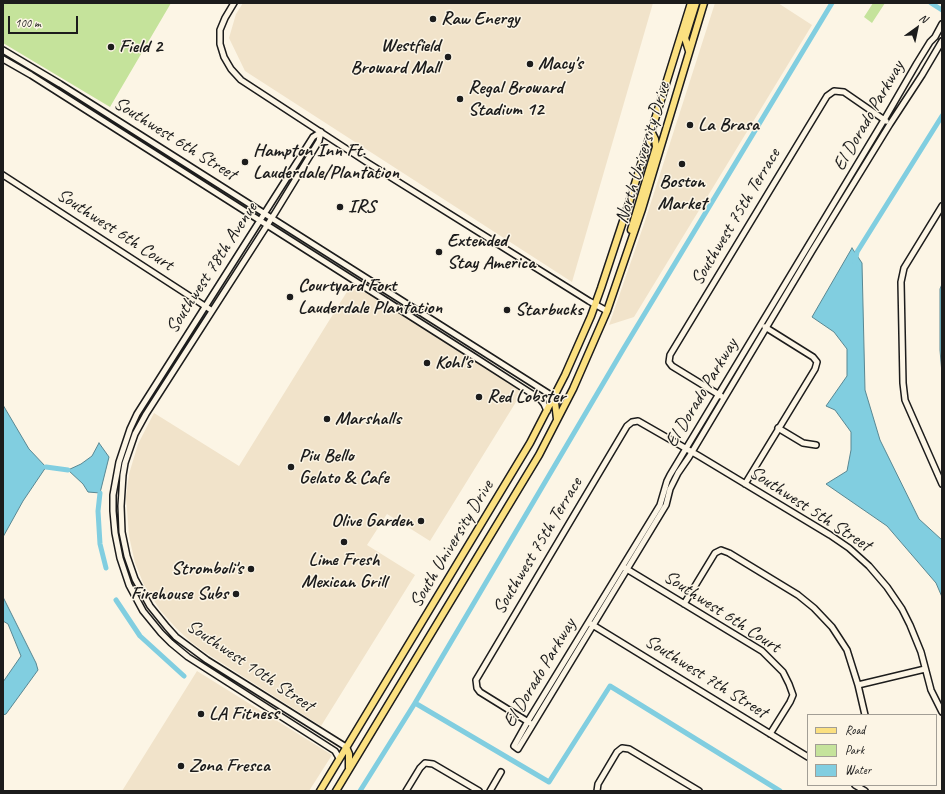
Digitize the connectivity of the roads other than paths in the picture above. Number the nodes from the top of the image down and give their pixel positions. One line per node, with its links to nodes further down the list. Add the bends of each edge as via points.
1 (234, 3): 13 (street, via 220,30 220,44 231,69 241,80)
2 (691, 3): 12 (main road, North University Drive)
3 (696, 3): 8 (main road, via 685,38)
4 (704, 3): 8 (main road, North University Drive)
5 (942, 24): 10 (street, El Dorado Parkway)
6 (942, 41): 11 (street, El Dorado Parkway)
7 (3, 50): 16 (street, Southwest 6th Street)
8 (689, 53): 20 (main road, North University Drive)
9 (3, 59): 18 (street, Southwest 6th Street)
10 (884, 120): 11 (street); 25 (street, El Dorado Parkway); 27 (street, Southwest 75th Terrace, via 844,92 834,91 827,96 670,355 669,362 676,369)
11 (890, 124): 25 (street, El Dorado Parkway)
12 (651, 131): 20 (main road, via 656,147 631,230); 21 (main road, North University Drive)
13 (320, 132): 16 (street, Southwest 78th Avenue, via 313,137); 17 (street, Southwest 78th Avenue, via 319,141); 21 (street)
14 (3, 175): 22 (street, Southwest 6th Court)
15 (942, 206): 40 (street, via 904,268 901,282 905,400)
16 (265, 214): 17 (street, Southwest 6th Street); 18 (street, Southwest 78th Avenue)
17 (271, 218): 19 (street, Southwest 78th Avenue); 28 (street, Southwest 6th Street)
18 (260, 221): 19 (street, Southwest 6th Street); 22 (street, Southwest 78th Avenue)
19 (267, 225): 23 (street, Southwest 78th Avenue); 31 (street, Southwest 6th Street, via 540,399)
20 (632, 240): 24 (main road, North University Drive)
21 (595, 304): 24 (street); 28 (main road, South University Drive, via 573,359)
22 (205, 306): 23 (street, Southwest 6th Court); 26 (street, Southwest 78th Avenue)
23 (211, 310): 30 (street, Southwest 78th Avenue)
24 (608, 311): 33 (main road, South University Drive)
25 (764, 326): 27 (street, El Dorado Parkway); 35 (street, via 817,362)
26 (152, 390): 29 (street, Southwest 78th Avenue); 30 (street)
27 (721, 396): 37 (street, El Dorado Parkway); 38 (street, El Dorado Parkway)
28 (554, 397): 31 (main road, South University Drive); 33 (main road)
29 (147, 398): 32 (street); 44 (street, Southwest 78th Avenue, via 122,448 113,495 115,533)
30 (151, 405): 32 (street, Southwest 78th Avenue)
31 (547, 411): 54 (main road, South University Drive, via 502,491)
32 (146, 414): 43 (street, Southwest 78th Avenue, via 135,434 123,475 122,532)
33 (557, 419): 57 (main road, South University Drive, via 529,471)
34 (632, 422): 37 (street, Southwest 5th Street, via 638,421); 51 (street, Southwest 75th Terrace, via 627,426 476,680 480,692)
35 (778, 428): 36 (street, via 803,443); 39 (street)
36 (816, 445)
37 (686, 449): 38 (street, Southwest 5th Street); 41 (street, El Dorado Parkway, via 667,481 660,505)
38 (692, 452): 39 (street, Southwest 5th Street); 42 (street, El Dorado Parkway, via 673,481 666,505)
39 (745, 484): 47 (street, Southwest 5th Street, via 830,535 869,566 902,609 921,652)
40 (942, 484)
41 (622, 566): 42 (street, Southwest 6th Court); 46 (street, El Dorado Parkway)
42 (628, 569): 45 (street, Southwest 6th Court); 46 (street, El Dorado Parkway)
43 (135, 579): 54 (street, Southwest 10th Street, via 150,606 176,637)
44 (129, 585): 56 (street, Southwest 10th Street, via 143,611 171,643 193,660 333,750)
45 (684, 604): 48 (street, via 715,553 721,550 729,553 798,595 814,608 832,627 847,650); 53 (street, Southwest 6th Court, via 762,651 783,672 792,695)
46 (591, 624): 51 (street, El Dorado Parkway); 52 (street, El Dorado Parkway); 53 (street, Southwest 7th Street)
47 (925, 669): 48 (street); 49 (street, Southwest 5th Street, via 931,690)
48 (858, 685): 50 (street)
49 (942, 712)
50 (865, 714)
51 (528, 721): 52 (street); 52 (street, El Dorado Parkway, via 516,748)
52 (533, 724)
53 (770, 734): 55 (street, Southwest 7th Street)
54 (346, 747): 56 (main road, South University Drive); 57 (main road)
55 (807, 756)
56 (339, 758): 59 (main road, South University Drive)
57 (350, 768): 60 (main road, South University Drive)
58 (501, 772): 63 (street)
59 (320, 791)
60 (336, 791)
61 (406, 791): 62 (street, via 425,763 433,764)
62 (479, 791)
63 (490, 791)
64 (597, 791): 65 (street, via 598,784 622,748 629,749)
65 (699, 791)

